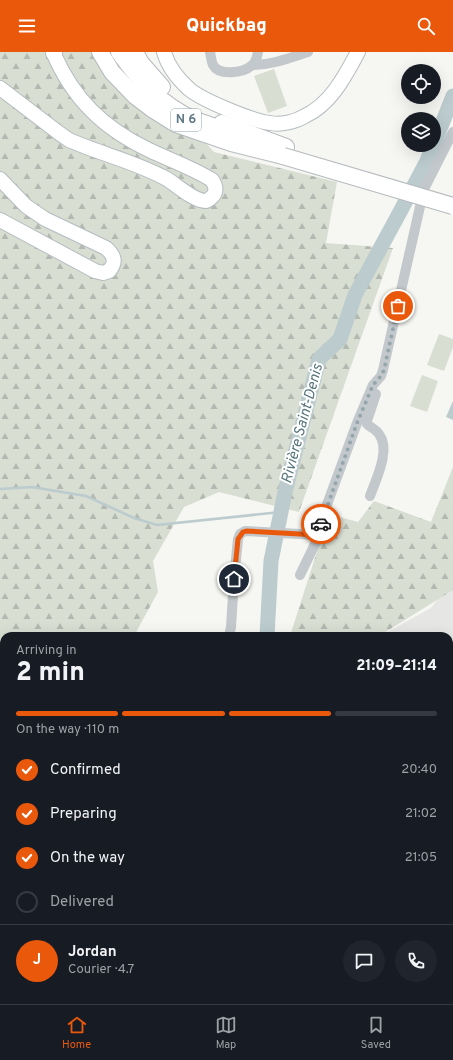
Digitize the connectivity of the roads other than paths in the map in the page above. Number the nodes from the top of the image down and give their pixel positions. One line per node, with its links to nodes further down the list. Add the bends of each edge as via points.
1 (54, 52): 12 (main road, via 70,86 92,112 123,136 212,180 215,185 214,195 206,201 197,200 155,173 69,140)
2 (100, 52): 14 (main road, via 112,72 135,96 176,124 231,143)
3 (110, 52): 14 (main road, N 6, via 127,76 145,93 195,125 221,136)
4 (119, 52): 14 (main road, N 6, via 136,75 167,104 194,119)
5 (135, 52): 14 (main road, via 145,68 173,99 198,114)
6 (164, 52): 10 (main road, via 177,77 190,90 248,117 271,124 290,123 320,108)
7 (210, 52): 11 (street, via 213,65 217,69 237,72)
8 (258, 52): 11 (street)
9 (308, 52): 11 (street, via 278,62)
10 (358, 52)
11 (253, 65)
12 (0, 88)
13 (453, 132): 19 (street, via 424,189)
14 (284, 152): 16 (main road, N 6); 17 (main road, N 6, bridge)
15 (0, 179): 18 (main road, via 26,206 45,219 106,248 112,253 114,262 109,271 95,271)
16 (453, 196)
17 (453, 206)
18 (0, 220)
19 (381, 376): 20 (street, via 367,421 369,426 379,433 385,448); 21 (street, via 373,385 357,423)
20 (370, 496)
21 (315, 535): 22 (street); 23 (street, via 243,532 238,539)
22 (300, 575)
23 (230, 632)

